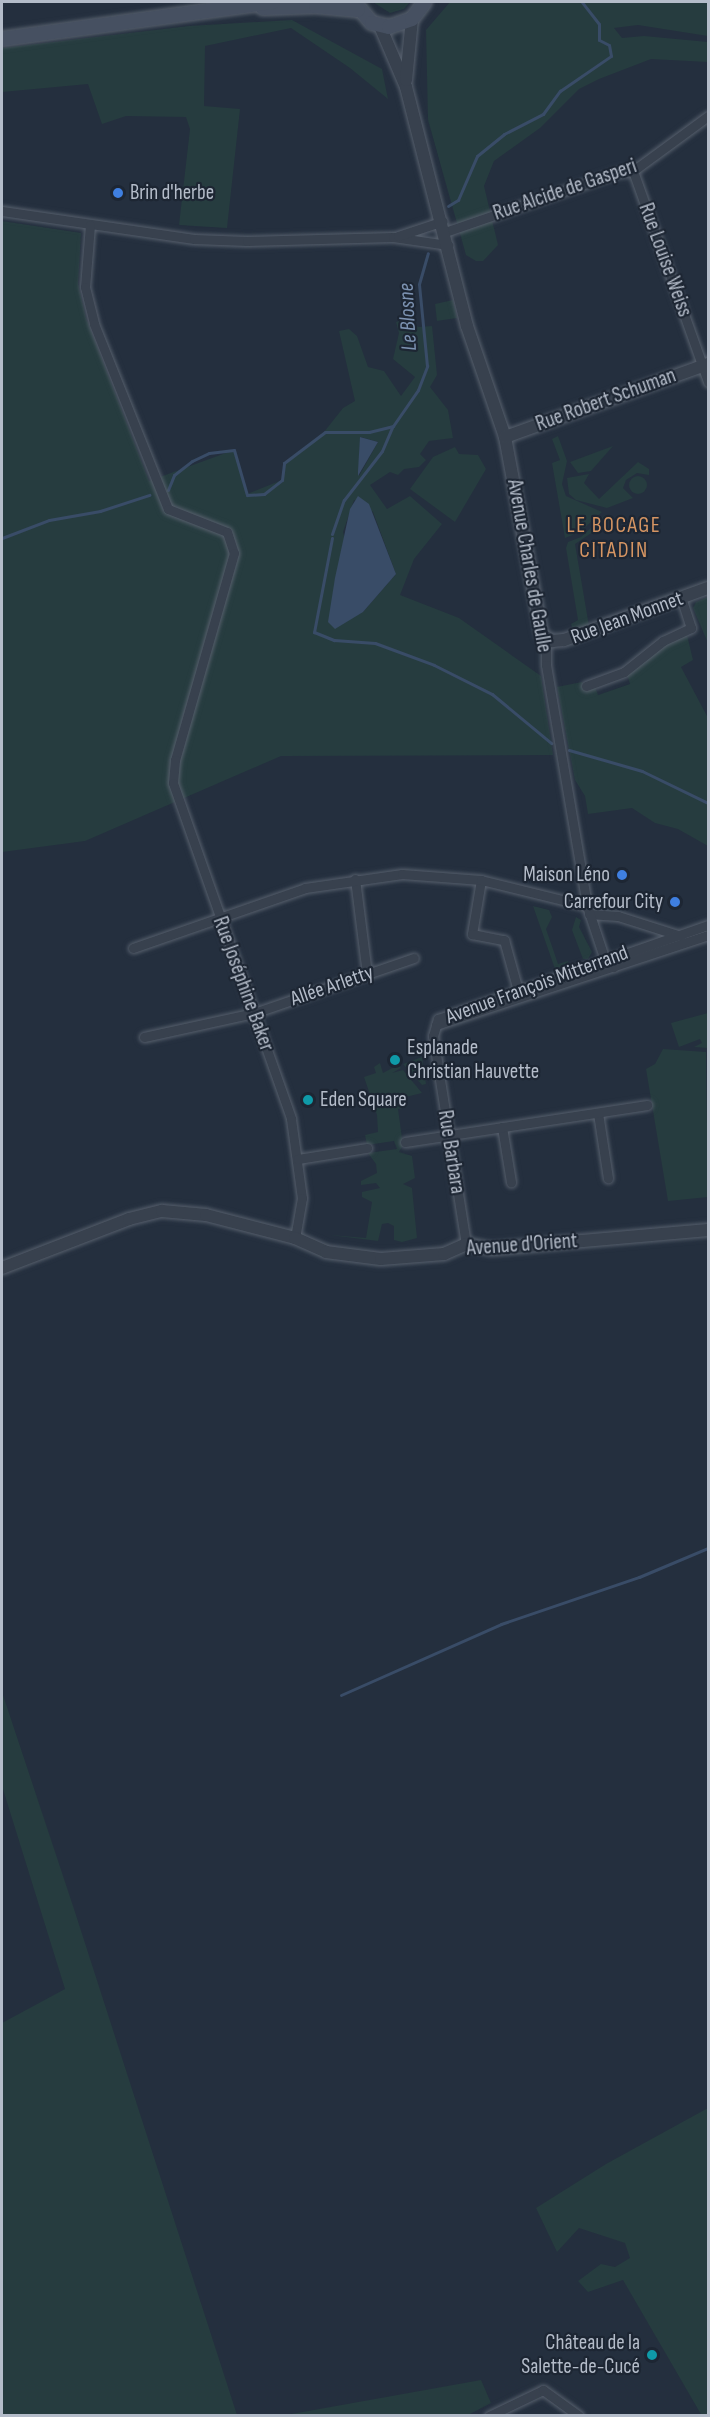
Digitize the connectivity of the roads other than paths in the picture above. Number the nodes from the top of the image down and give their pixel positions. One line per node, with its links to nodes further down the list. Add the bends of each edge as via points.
1 (272, 2): 4 (main road)
2 (425, 2): 5 (main road)
3 (356, 6): 4 (main road); 6 (main road)
4 (234, 9): 7 (main road)
5 (412, 20): 6 (main road, via 397,27); 8 (street)
6 (380, 26): 8 (street)
7 (2, 39)
8 (406, 87): 13 (street, Avenue Charles de Gaulle)
9 (708, 116): 10 (street, Rue Alcide de Gasperi)
10 (633, 171): 13 (street, Rue Alcide de Gasperi); 16 (street, Rue Louise Weiss)
11 (2, 211): 12 (street)
12 (90, 225): 14 (street, via 247,241); 26 (street, Rue Joséphine Baker, via 85,287 94,324 168,509 226,532 234,553 175,760 173,783)
13 (444, 226): 14 (street, Rue Alcide de Gasperi); 15 (street, Avenue Charles de Gaulle)
14 (393, 237): 15 (street)
15 (448, 245): 18 (street, Avenue Charles de Gaulle, via 466,326)
16 (706, 365): 17 (street, Rue Louise Weiss); 18 (street, Rue Robert Schuman)
17 (708, 382)
18 (504, 437): 21 (street, Avenue Charles de Gaulle, via 538,622)
19 (708, 588): 20 (street, Rue Jean Monnet)
20 (681, 598): 21 (street, Rue Jean Monnet, via 564,640); 22 (street, via 691,628 663,641 624,672)
21 (546, 639): 25 (street, Avenue Charles de Gaulle, via 546,664)
22 (586, 686)
23 (356, 879): 24 (street, via 402,874); 26 (street, via 305,888); 34 (street)
24 (481, 880): 25 (street); 35 (street, via 472,934 504,940)
25 (588, 910): 28 (street); 33 (street, Avenue Charles de Gaulle)
26 (219, 917): 31 (street); 36 (street, Rue Joséphine Baker)
27 (708, 925): 28 (street, Avenue François Mitterrand)
28 (680, 935): 30 (street); 33 (street, Avenue François Mitterrand)
29 (708, 935): 30 (street, Avenue François Mitterrand)
30 (688, 942): 33 (street, Avenue François Mitterrand)
31 (133, 948)
32 (414, 958): 34 (street, Allée Arletty)
33 (609, 964): 35 (street, Avenue François Mitterrand)
34 (367, 974): 36 (street, Allée Arletty)
35 (519, 994): 37 (street, Avenue François Mitterrand)
36 (255, 1013): 38 (street, Allée Arletty); 45 (street, Rue Joséphine Baker, via 291,1119)
37 (436, 1025): 42 (street, Rue Barbara, via 434,1036)
38 (144, 1037)
39 (647, 1105): 40 (street)
40 (598, 1113): 41 (street); 46 (street)
41 (502, 1127): 42 (street); 47 (street)
42 (448, 1136): 43 (street); 50 (street, Rue Barbara)
43 (405, 1142)
44 (367, 1148): 45 (street)
45 (298, 1160): 49 (street, Rue Joséphine Baker, via 302,1198)
46 (608, 1179)
47 (511, 1182)
48 (708, 1230): 50 (street, Avenue d'Orient, via 490,1249)
49 (294, 1238): 50 (street, Avenue d'Orient, via 326,1252 381,1259 444,1254); 51 (street, Avenue d'Orient, via 182,1212 162,1211 129,1219)
50 (466, 1244)
51 (2, 1268)
52 (489, 2415): 53 (street, via 543,2390)
53 (579, 2415)

